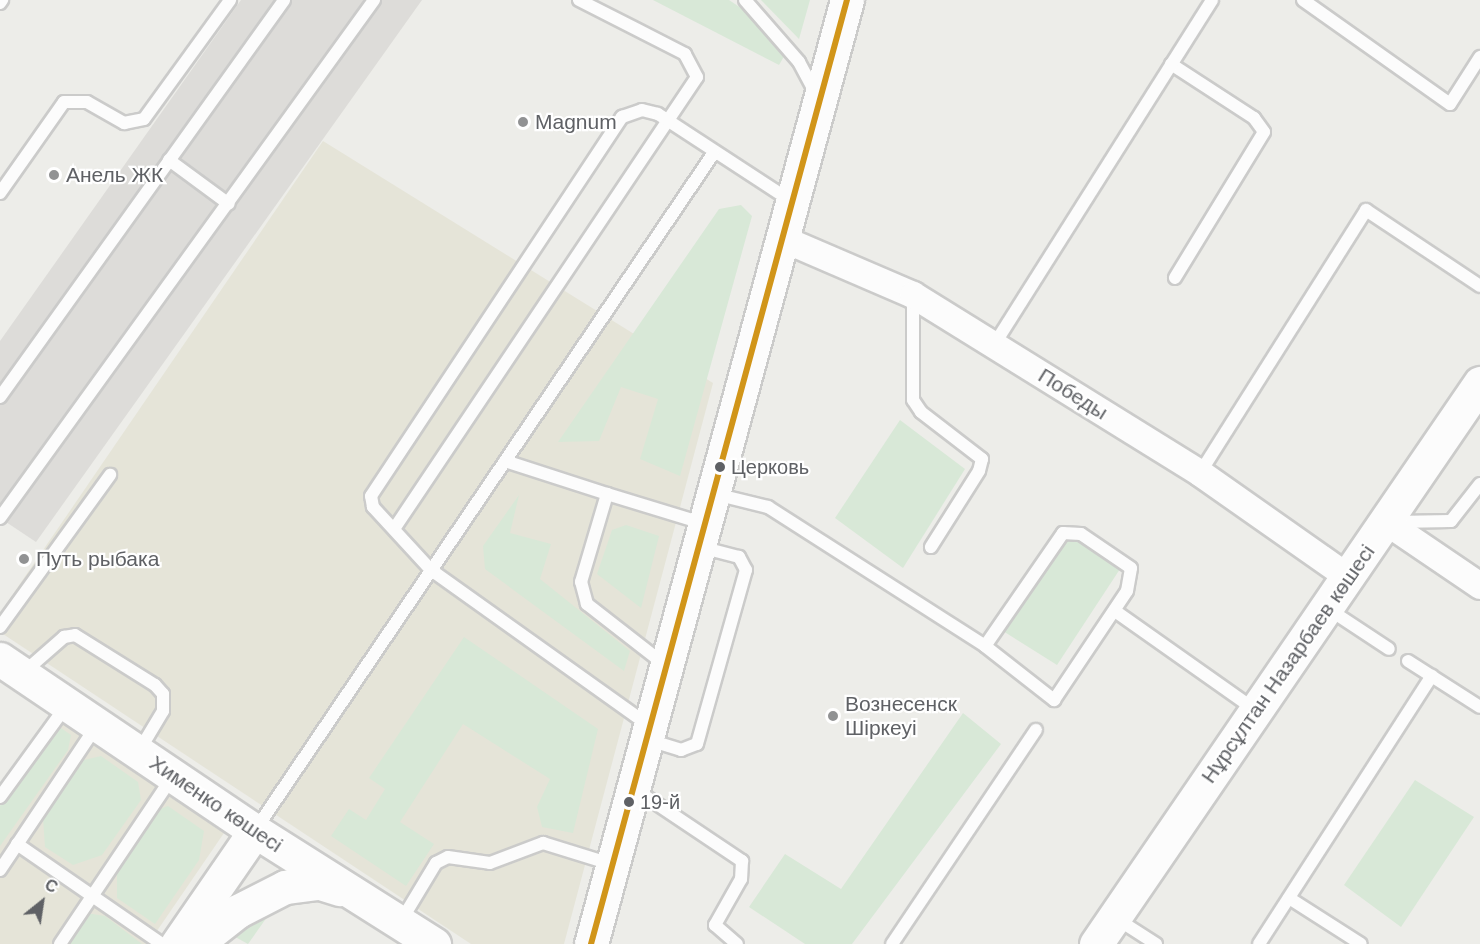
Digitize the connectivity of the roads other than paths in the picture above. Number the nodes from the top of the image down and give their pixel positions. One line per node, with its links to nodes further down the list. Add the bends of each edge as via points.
1 (230, 0): 15 (lane, via 144,119 124,123 87,102 64,102)
2 (284, 0): 14 (lane)
3 (374, 0): 17 (lane)
4 (579, 0): 12 (lane, via 692,60 697,77)
5 (745, 0): 11 (lane, via 799,62)
6 (847, 0): 11 (main road)
7 (1212, 0): 10 (lane)
8 (1304, 0): 9 (lane, via 1450,104)
9 (1480, 57)
10 (1171, 64): 19 (lane, via 1254,118 1264,132); 22 (lane)
11 (820, 101): 16 (main road)
12 (669, 122): 13 (lane); 33 (lane); 33 (lane, via 642,110 616,123 373,492 371,503)
13 (713, 154): 16 (lane); 25 (lane)
14 (169, 160): 17 (lane); 24 (lane)
15 (0, 193)
16 (793, 202): 18 (main road)
17 (229, 204): 30 (lane)
18 (783, 239): 21 (street, Победы); 31 (main road)
19 (1175, 278)
20 (1480, 286): 26 (lane, via 1366,210)
21 (913, 295): 22 (street, Победы); 34 (lane, via 913,400 921,412 982,459 980,471)
22 (994, 345): 26 (street, Победы)
23 (1480, 383): 32 (main road, Нұрсұлтан Назарбаев көшесі)
24 (0, 397)
25 (505, 462): 29 (lane); 35 (lane)
26 (1200, 473): 36 (street, Победы)
27 (110, 475): 40 (lane)
28 (1480, 484): 32 (lane, via 1451,521)
29 (607, 494): 31 (lane); 45 (lane, via 581,593 587,604)
30 (0, 518)
31 (706, 521): 41 (lane, via 768,507); 45 (main road); 52 (lane, via 746,570 697,744 681,750)
32 (1386, 522): 36 (main road, Нұрсұлтан Назарбаев көшесі); 37 (street)
33 (394, 529): 35 (lane)
34 (931, 547)
35 (431, 570): 52 (lane); 57 (lane)
36 (1348, 577): 38 (main road, Нұрсұлтан Назарбаев көшесі)
37 (1480, 586)
38 (1327, 608): 42 (lane); 49 (main road, Нұрсұлтан Назарбаев көшесі)
39 (1114, 611): 41 (lane, via 1054,700); 41 (lane, via 1132,582 1131,568 1069,530); 49 (lane)
40 (0, 627)
41 (985, 646)
42 (1389, 649)
43 (1408, 661): 46 (lane)
44 (11, 666): 47 (main road, Хименко көшесі); 53 (lane, via 75,634 155,685 163,694 163,711)
45 (667, 666): 52 (main road)
46 (1432, 676): 48 (lane); 62 (lane)
47 (67, 704): 50 (main road, Хименко көшесі); 56 (lane)
48 (1480, 707)
49 (1254, 710): 64 (main road, Нұрсұлтан Назарбаев көшесі)
50 (97, 724): 53 (main road, Хименко көшесі); 58 (lane)
51 (1036, 730): 73 (lane)
52 (649, 733): 55 (main road)
53 (138, 752): 54 (main road, Хименко көшесі)
54 (174, 775): 57 (main road, Хименко көшесі); 61 (lane)
55 (635, 789): 59 (main road); 72 (lane, via 742,861 741,879 715,925)
56 (0, 797)
57 (255, 831): 63 (main road, Хименко көшесі); 68 (main road)
58 (17, 844): 60 (lane); 61 (lane)
59 (612, 865): 65 (lane, via 543,843 490,863 448,857 436,863); 71 (main road)
60 (0, 870)
61 (93, 894): 66 (lane); 67 (lane)
62 (1289, 898): 76 (lane); 77 (lane)
63 (370, 904): 65 (main road, Хименко көшесі); 69 (main road, via 320,883 294,884 252,902)
64 (1114, 917): 74 (main road, Нұрсұлтан Назарбаев көшесі); 75 (lane)
65 (400, 922): 70 (main road, Хименко көшесі)
66 (60, 944)
67 (162, 944)
68 (177, 944)
69 (196, 944)
70 (434, 944)
71 (591, 944)
72 (737, 944)
73 (892, 944)
74 (1096, 944)
75 (1156, 944)
76 (1259, 944)
77 (1360, 944)

